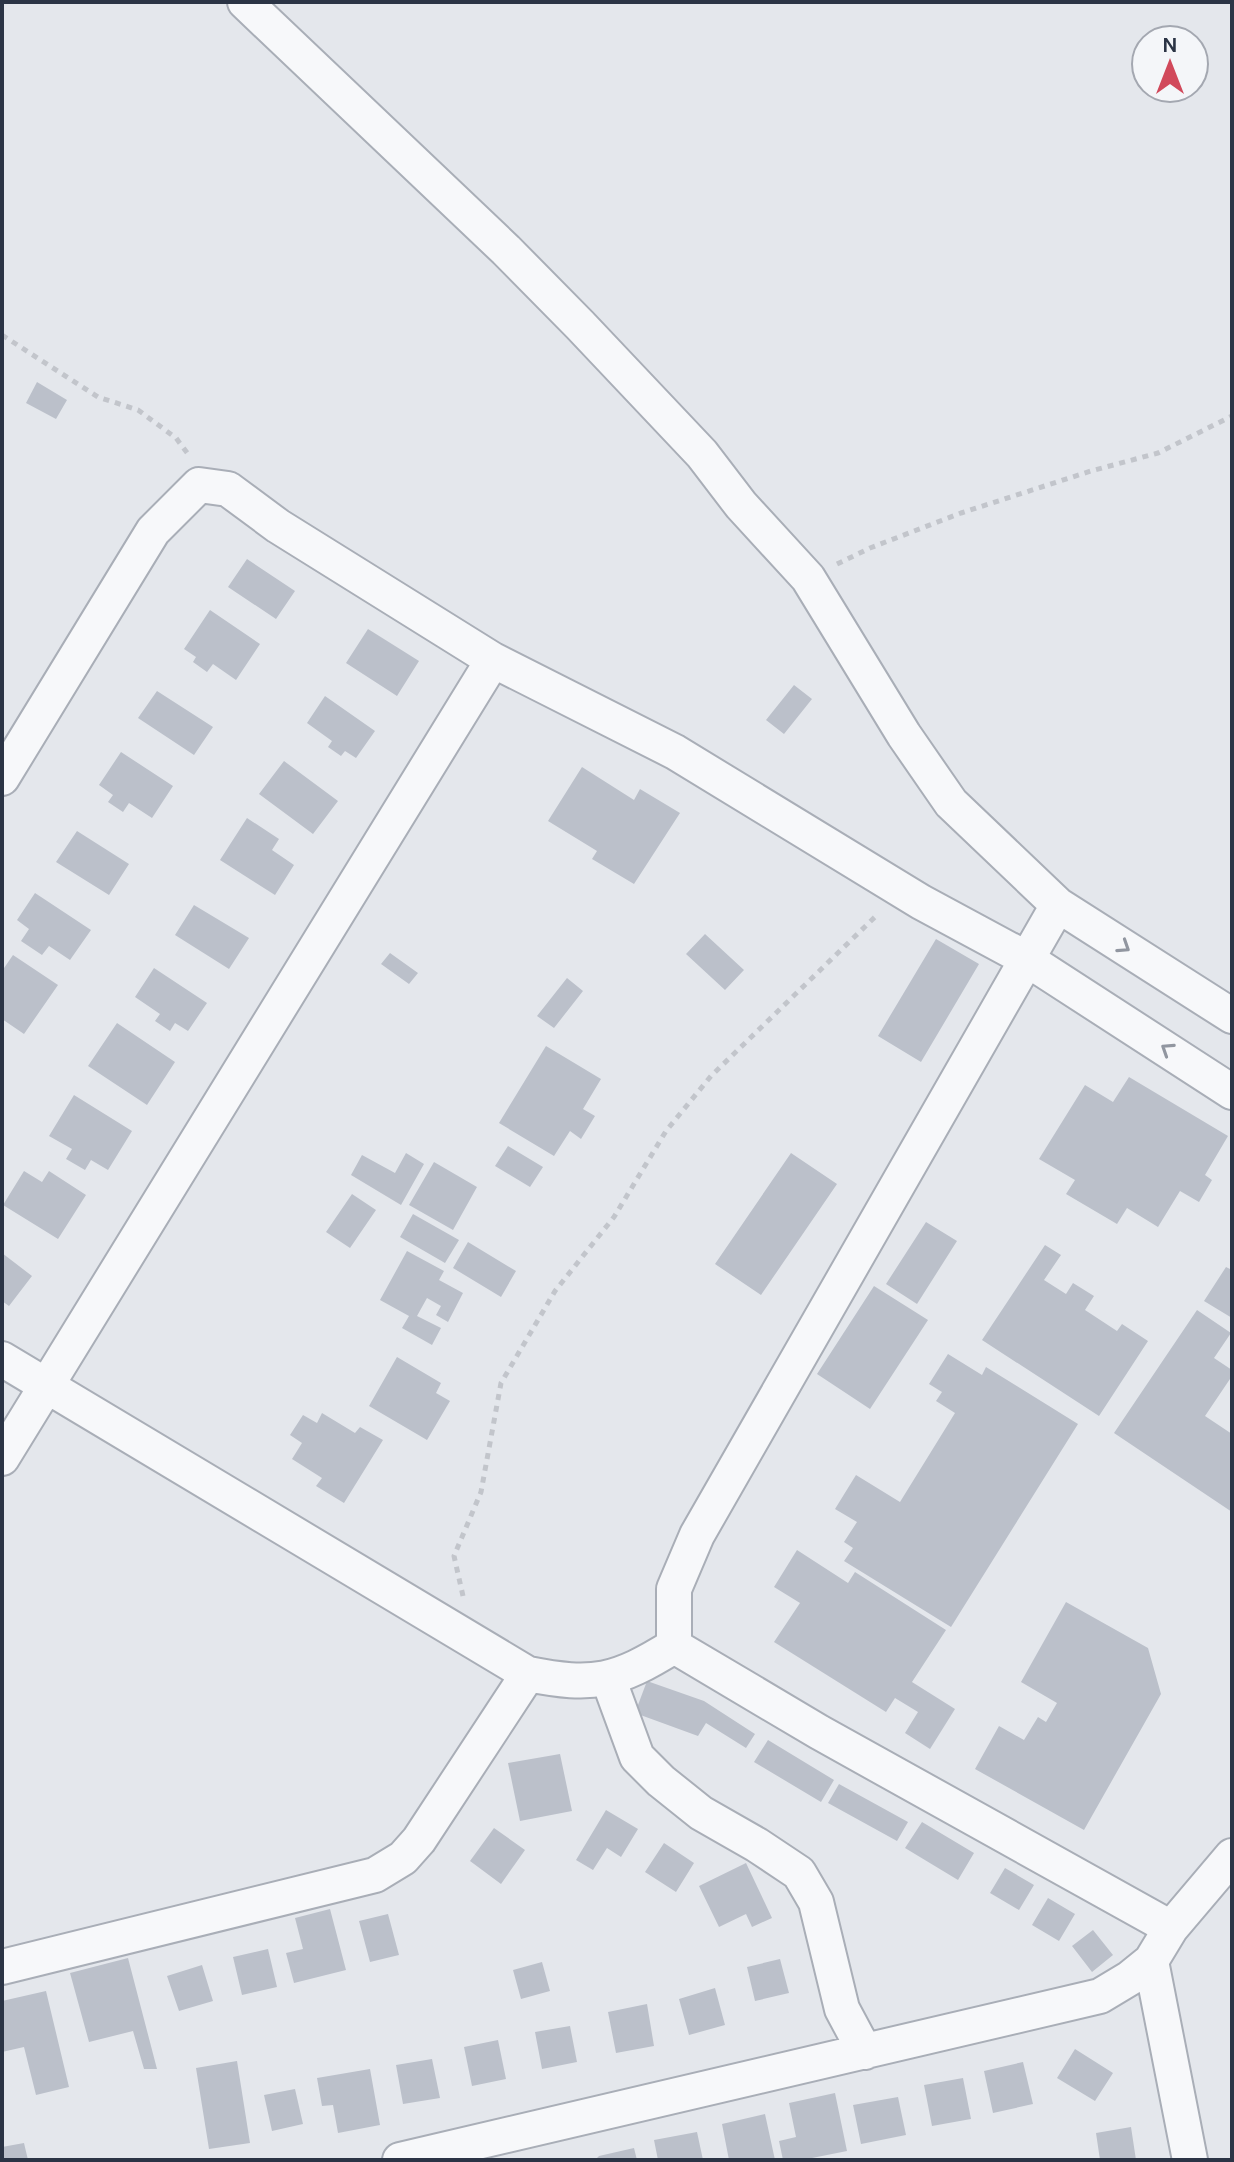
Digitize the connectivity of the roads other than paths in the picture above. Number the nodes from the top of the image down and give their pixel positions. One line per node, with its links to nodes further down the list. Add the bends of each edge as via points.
1 (245, 2): 4 (street, via 506,250 702,454 808,578 951,803)
2 (493, 660): 3 (street, via 228,489 199,485 153,531); 5 (street, via 675,752 921,902); 9 (street)
3 (2, 778)
4 (1058, 905): 5 (street); 6 (street, one-way to 6)
5 (1025, 958): 7 (street, one-way to 5); 11 (street, via 697,1535 674,1589)
6 (1232, 1016)
7 (1232, 1092)
8 (2, 1359): 9 (street)
9 (46, 1386): 10 (street); 12 (street)
10 (2, 1458)
11 (674, 1646): 13 (street); 15 (street)
12 (528, 1674): 13 (street, via 585,1682); 17 (street, via 419,1840 403,1858 375,1875)
13 (608, 1678): 18 (street, via 637,1757 701,1813 799,1873 816,1902 842,2009)
14 (1232, 1856): 15 (street)
15 (1171, 1928): 16 (street)
16 (1151, 1961): 18 (street, via 1100,1996); 20 (street)
17 (2, 1967)
18 (865, 2052): 19 (street)
19 (400, 2160)
20 (1190, 2160)

